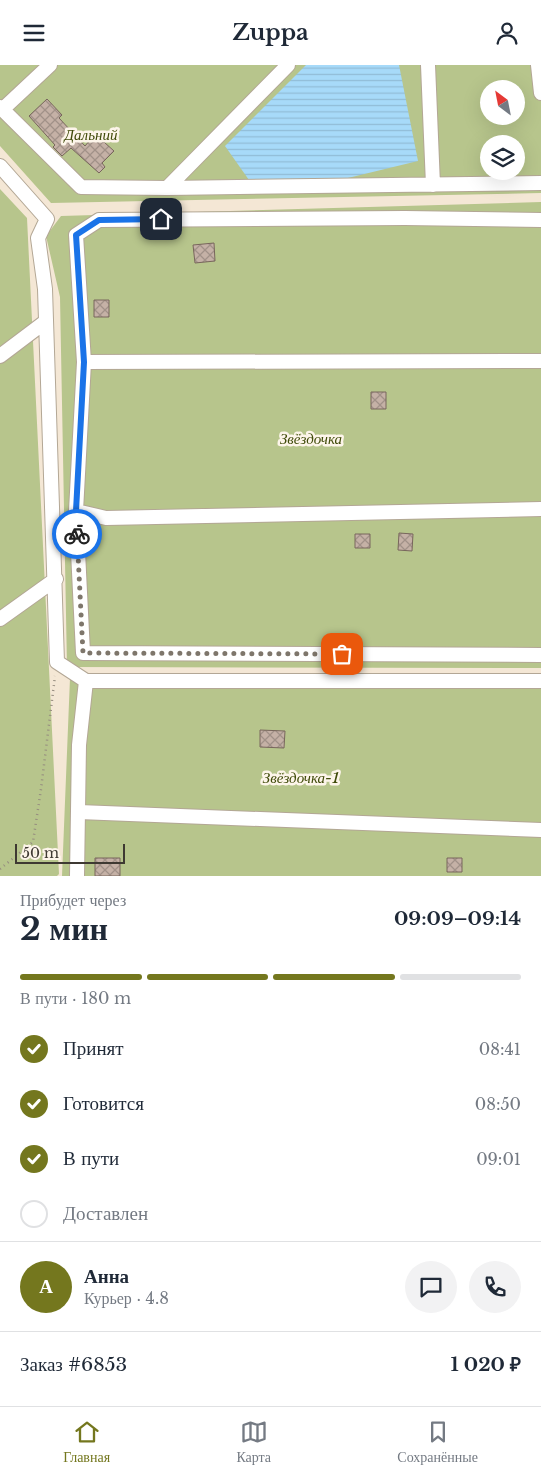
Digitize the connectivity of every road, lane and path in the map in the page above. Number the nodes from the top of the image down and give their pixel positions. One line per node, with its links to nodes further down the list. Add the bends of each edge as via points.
1 (50, 65): 6 (street)
2 (288, 65): 10 (street)
3 (428, 65): 9 (street)
4 (538, 65): 5 (street)
5 (541, 93)
6 (1, 108): 10 (street, via 81,187)
7 (0, 166): 12 (street, via 47,219 38,238 45,289)
8 (541, 183): 9 (street)
9 (433, 185): 10 (street)
10 (167, 188)
11 (541, 220): 15 (street, via 99,220 76,235)
12 (45, 322): 13 (street); 18 (street)
13 (0, 356)
14 (541, 361): 15 (street)
15 (84, 362): 17 (street)
16 (541, 509): 17 (street, via 106,517)
17 (76, 511): 20 (street, via 83,653)
18 (56, 579): 19 (street); 21 (street)
19 (0, 619)
20 (541, 655)
21 (57, 662): 22 (street); 26 (path, via 32,842)
22 (86, 681): 23 (street); 24 (street, via 80,745)
23 (541, 681)
24 (79, 812): 25 (street); 27 (street)
25 (541, 829)
26 (0, 869)
27 (77, 876)

